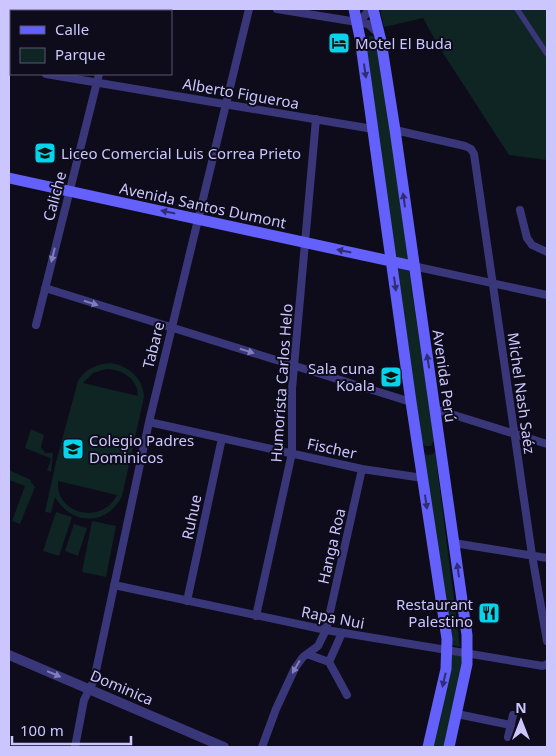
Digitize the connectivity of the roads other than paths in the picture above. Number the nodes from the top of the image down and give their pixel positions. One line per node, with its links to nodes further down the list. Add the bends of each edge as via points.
1 (250, 9): 13 (street, Tabare)
2 (277, 9): 7 (street)
3 (354, 9): 7 (main road)
4 (369, 9): 7 (street)
5 (373, 9): 8 (main road, Avenida Perú)
6 (517, 9): 9 (street)
7 (358, 22): 8 (street, via 368,24); 15 (main road, one-way to 15)
8 (380, 36): 16 (main road, Avenida Perú)
9 (547, 54)
10 (52, 75): 12 (street, Alberto Figueroa)
11 (99, 75): 12 (street, Caliche)
12 (97, 82): 13 (street, Alberto Figueroa); 18 (street, Caliche)
13 (226, 104): 14 (street, Alberto Figueroa); 20 (street, Tabare)
14 (316, 119): 15 (street, Alberto Figueroa); 21 (street, Humorista Carlos Helo)
15 (372, 129): 23 (main road)
16 (395, 130): 24 (main road, Avenida Perú, one-way to 16); 25 (street, Michel Nash Saéz, via 471,149)
17 (9, 178): 18 (main road, Avenida Santos Dumont)
18 (70, 191): 20 (main road, Avenida Santos Dumont, one-way to 18); 26 (street, Caliche, one-way to 26)
19 (520, 210): 22 (street, via 527,238 532,245)
20 (198, 219): 21 (main road, Avenida Santos Dumont); 29 (street, Tabare)
21 (305, 242): 23 (main road, Avenida Santos Dumont, one-way to 21); 30 (street, Humorista Carlos Helo)
22 (547, 252)
23 (391, 261): 24 (main road, Avenida Santos Dumont); 31 (main road, one-way to 31)
24 (413, 266): 25 (street); 32 (main road, Avenida Perú, one-way to 24)
25 (492, 284): 27 (street); 34 (street, Michel Nash Saéz)
26 (45, 288): 28 (street, Caliche); 29 (street, one-way to 29)
27 (547, 295)
28 (36, 325)
29 (172, 328): 30 (street, one-way to 30); 33 (street, Tabare)
30 (294, 366): 31 (street); 39 (street, Humorista Carlos Helo)
31 (411, 402): 38 (main road)
32 (435, 410): 34 (street); 36 (main road, Avenida Perú)
33 (149, 422): 35 (street, Fischer); 45 (street, Tabare)
34 (515, 434): 37 (street); 43 (street, Michel Nash Saéz)
35 (222, 438): 39 (street, Fischer); 46 (street, Ruhue)
36 (440, 442): 38 (main road, via 429,452); 42 (main road, Avenida Perú)
37 (547, 444)
38 (418, 445): 41 (main road)
39 (292, 453): 40 (street, Fischer); 47 (street, Humorista Carlos Helo)
40 (362, 469): 41 (street, Fischer); 48 (street, Hanga Roa)
41 (423, 478): 51 (main road, one-way to 51)
42 (454, 543): 43 (street); 52 (main road, Avenida Perú, one-way to 42)
43 (532, 555): 44 (street); 50 (street, Michel Nash Saéz)
44 (547, 558)
45 (114, 585): 46 (street, Rapa Nui); 57 (street, Tabare, via 94,680)
46 (187, 601): 47 (street, Rapa Nui)
47 (256, 616): 48 (street, Rapa Nui)
48 (326, 630): 49 (street, Rapa Nui); 53 (street, via 318,646)
49 (342, 633): 51 (street, Rapa Nui); 55 (street)
50 (547, 641)
51 (448, 650): 52 (street, Rapa Nui); 66 (main road, one-way to 66)
52 (468, 653): 56 (street, Rapa Nui, via 543,666); 59 (main road, Avenida Perú)
53 (307, 654): 55 (street); 65 (street, one-way to 65, via 295,668)
54 (9, 655): 57 (street, Dominica, one-way to 57)
55 (328, 662): 58 (street)
56 (547, 664)
57 (89, 690): 63 (street, Tabare); 64 (street, Dominica)
58 (348, 695)
59 (457, 714): 61 (street); 67 (main road, Avenida Perú)
60 (512, 715): 61 (street)
61 (511, 725): 62 (street)
62 (508, 737)
63 (75, 747)
64 (224, 747)
65 (262, 747)
66 (428, 747)
67 (449, 747)

